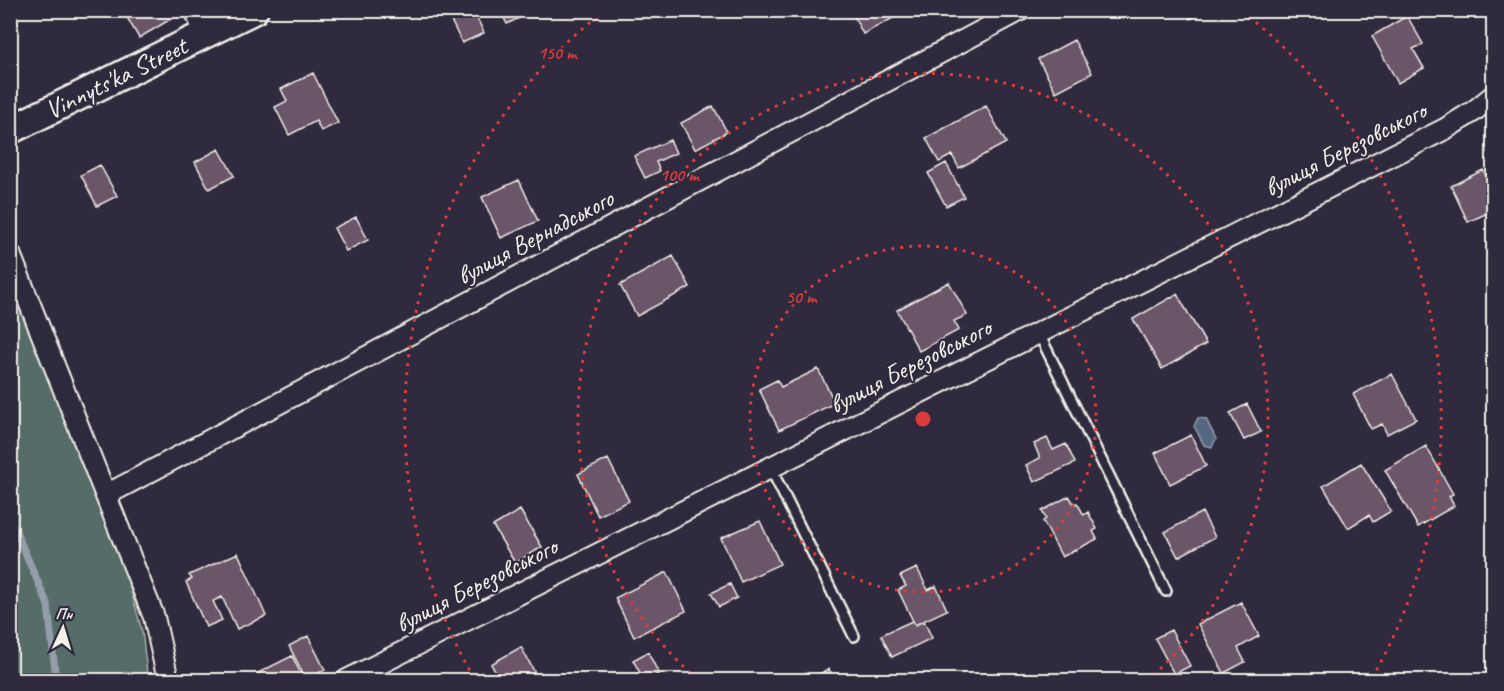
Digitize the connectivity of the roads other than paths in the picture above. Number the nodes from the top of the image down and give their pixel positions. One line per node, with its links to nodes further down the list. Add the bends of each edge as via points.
1 (195, 10): 4 (street)
2 (254, 10): 4 (street, Vinnyts'ka Street)
3 (1021, 10): 10 (street, вулиця Вернадського)
4 (206, 35): 6 (street, Vinnyts'ka Street)
5 (1494, 95): 8 (street, вулиця Березовського, via 1445,129)
6 (10, 130)
7 (10, 254): 10 (street)
8 (1038, 332): 9 (street, вулиця Березовського); 11 (lane)
9 (770, 467): 12 (lane); 14 (street, вулиця Березовського)
10 (106, 495): 13 (street, via 154,617)
11 (1166, 591)
12 (854, 636)
13 (168, 681)
14 (347, 681)

